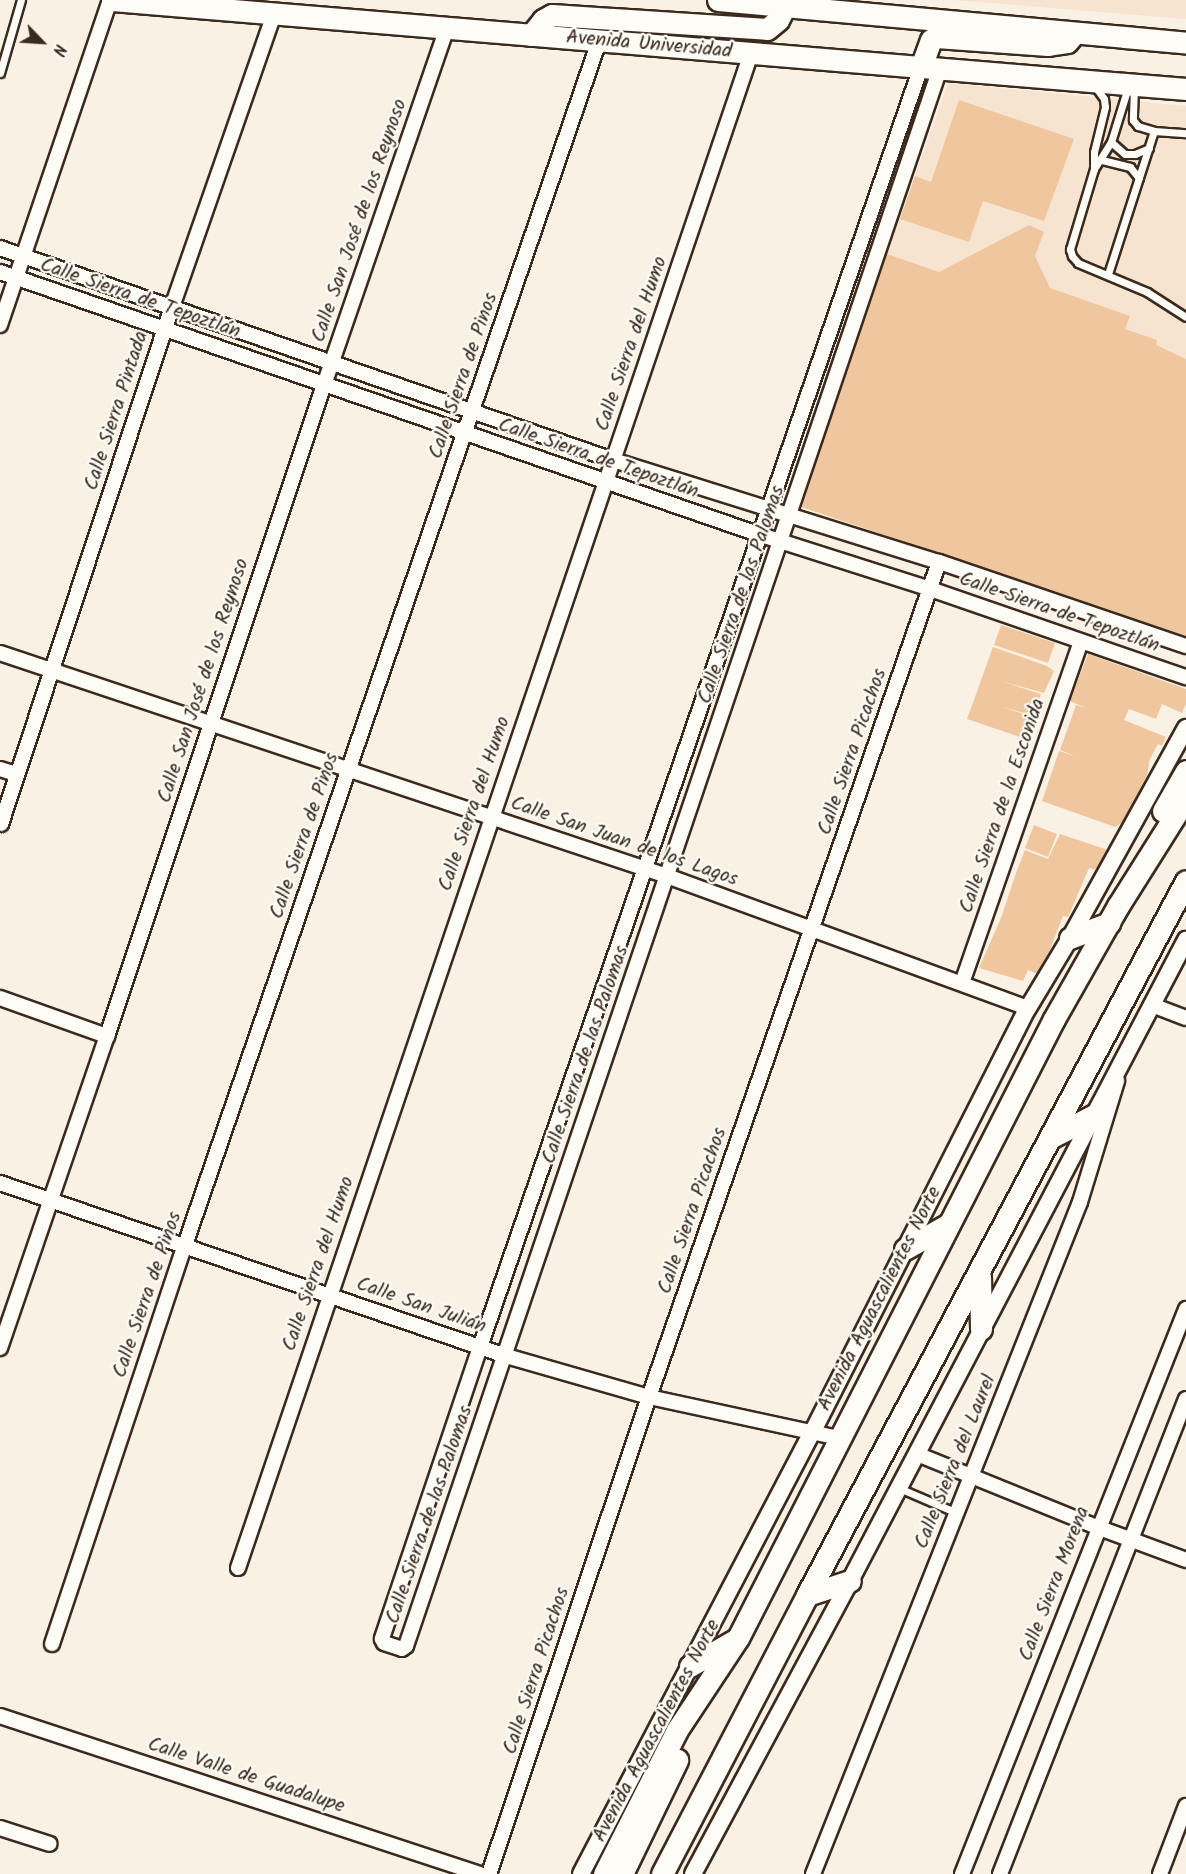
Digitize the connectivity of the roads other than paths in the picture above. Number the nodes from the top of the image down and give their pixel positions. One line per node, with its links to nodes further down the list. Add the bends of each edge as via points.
1 (21, 0): 13 (lane)
2 (111, 0): 5 (main road, Avenida Universidad); 25 (street)
3 (718, 0): 4 (main road)
4 (785, 3): 7 (main road); 8 (main road, via 778,20 767,29 552,15)
5 (275, 12): 6 (main road, Avenida Universidad); 29 (street, Calle Sierra Pintada)
6 (447, 27): 8 (main road, Avenida Universidad); 33 (street, Calle San José de los Reynoso)
7 (1076, 33): 10 (main road); 12 (main road, via 1067,42 1048,45 936,37 931,40)
8 (531, 35): 9 (main road, Avenida Universidad)
9 (599, 40): 11 (main road, Avenida Universidad); 35 (street, Calle Sierra de Pinos)
10 (1186, 43)
11 (751, 53): 12 (main road, Avenida Universidad); 37 (street, Calle Sierra del Humo)
12 (930, 68): 14 (main road, Avenida Universidad); 39 (street, Calle Sierra de las Palomas); 40 (street, Calle Sierra de las Palomas)
13 (0, 73)
14 (1091, 81): 15 (main road, Avenida Universidad); 22 (lane, via 1105,107)
15 (1132, 84): 16 (main road, Avenida Universidad); 17 (lane, via 1133,120); 19 (lane)
16 (1186, 88)
17 (1154, 131): 18 (lane); 20 (lane)
18 (1186, 133)
19 (1111, 142): 20 (lane, via 1125,154); 21 (lane)
20 (1149, 148): 23 (lane)
21 (1102, 160): 22 (lane); 23 (lane, via 1130,167)
22 (1094, 169): 27 (lane, via 1071,249 1078,263)
23 (1139, 178): 27 (lane)
24 (0, 248): 25 (street, Calle Sierra de Tepoztlán)
25 (24, 256): 28 (street); 29 (street, Calle Sierra de Tepoztlán)
26 (0, 272): 28 (street, Calle Sierra de Tepoztlán)
27 (1108, 274): 30 (lane)
28 (16, 277): 31 (street); 32 (street, Calle Sierra de Tepoztlán)
29 (172, 307): 32 (street, Calle Sierra Pintada); 33 (street, Calle Sierra de Tepoztlán)
30 (1186, 317)
31 (0, 325)
32 (165, 328): 34 (street, Calle Sierra de Tepoztlán); 48 (street, Calle Sierra Pintada)
33 (332, 361): 34 (street, Calle San José de los Reynoso); 35 (street, Calle Sierra de Tepoztlán)
34 (325, 382): 36 (street, Calle Sierra de Tepoztlán); 50 (street, Calle San José de los Reynoso)
35 (472, 412): 36 (street, Calle Sierra de Pinos); 37 (street, Calle Sierra de Tepoztlán)
36 (465, 433): 38 (street, Calle Sierra de Tepoztlán); 53 (street, Calle Sierra de Pinos)
37 (613, 460): 38 (street, Calle Sierra del Humo); 39 (street, Calle Sierra de Tepoztlán)
38 (606, 482): 41 (street, Calle Sierra de Tepoztlán); 57 (street, Calle Sierra del Humo)
39 (770, 511): 40 (street, Calle Sierra de Tepoztlán); 41 (street, Calle Sierra de las Palomas)
40 (790, 516): 42 (street, Calle Sierra de las Palomas); 43 (street, Calle Sierra de Tepoztlán)
41 (761, 536): 42 (street, Calle Sierra de Tepoztlán); 59 (street, Calle Sierra de las Palomas)
42 (780, 541): 44 (street, Calle Sierra de Tepoztlán); 60 (street, Calle Sierra de las Palomas)
43 (939, 562): 44 (street, Calle Sierra Picachos); 46 (street, Calle Sierra de Tepoztlán)
44 (930, 589): 45 (street, Calle Sierra de Tepoztlán); 63 (street, Calle Sierra Picachos)
45 (1081, 642): 49 (street, Calle Sierra de Tepoztlán); 66 (street, Calle Sierra de la Esconida)
46 (1186, 646)
47 (0, 653): 48 (street, Calle San Juan de los Lagos)
48 (51, 669): 50 (street, Calle San Juan de los Lagos); 55 (street, Calle Sierra Pintada)
49 (1186, 677)
50 (211, 723): 53 (street, Calle San Juan de los Lagos); 71 (street, Calle San José de los Reynoso)
51 (1186, 728): 64 (street, Avenida Aguascalientes Norte)
52 (0, 769): 55 (street)
53 (349, 770): 57 (street, Calle San Juan de los Lagos); 78 (street, Calle Sierra de Pinos)
54 (1186, 771): 62 (main road, via 1138,856)
55 (16, 774): 58 (street, Calle Sierra Pintada)
56 (1186, 798): 62 (main road, Avenida Aguascalientes Norte)
57 (491, 817): 59 (street, Calle San Juan de los Lagos); 81 (street, Calle Sierra del Humo)
58 (1, 824)
59 (644, 869): 60 (street, Calle San Juan de los Lagos); 84 (street, Calle Sierra de las Palomas)
60 (668, 876): 63 (street, Calle San Juan de los Lagos); 86 (street, Calle Sierra de las Palomas)
61 (1186, 881): 74 (main road)
62 (1114, 915): 64 (main road); 77 (main road, Avenida Aguascalientes Norte, via 1054,1019)
63 (811, 928): 66 (street, Calle San Juan de los Lagos); 87 (street, Calle Sierra Picachos)
64 (1070, 938): 69 (street, Avenida Aguascalientes Norte)
65 (1186, 940): 68 (street)
66 (962, 983): 69 (street, Calle San Juan de los Lagos)
67 (0, 998): 71 (street)
68 (1152, 1005): 70 (street); 72 (street)
69 (1028, 1008): 79 (street, Avenida Aguascalientes Norte)
70 (1186, 1018)
71 (108, 1036): 76 (street, Calle San José de los Reynoso)
72 (1123, 1059): 73 (street); 92 (street, Calle Sierra del Laurel, via 1080,1202)
73 (1094, 1115): 74 (main road); 83 (street)
74 (1052, 1137): 80 (main road)
75 (0, 1183): 76 (street, Calle San Julián)
76 (51, 1200): 78 (street, Calle San Julián); 85 (street, Calle San José de los Reynoso)
77 (947, 1225): 79 (main road); 90 (main road, Avenida Aguascalientes Norte)
78 (185, 1245): 81 (street, Calle San Julián); 102 (street, Calle Sierra de Pinos)
79 (905, 1249): 89 (street, Avenida Aguascalientes Norte)
80 (980, 1273): 83 (main road); 100 (main road)
81 (329, 1296): 84 (street, Calle San Julián); 98 (street, Calle Sierra del Humo)
82 (1186, 1309): 95 (street, Calle Sierra Morena)
83 (981, 1329): 91 (street)
84 (480, 1347): 86 (street, Calle San Julián); 86 (street, Calle Sierra de las Palomas, via 382,1639 384,1643 406,1646)
85 (0, 1348)
86 (506, 1356): 87 (street, Calle San Julián)
87 (649, 1397): 89 (street, Calle San Julián); 112 (street, Calle Sierra Picachos)
88 (1186, 1399): 96 (street)
89 (813, 1433): 90 (street, Calle San Julián); 103 (street, Avenida Aguascalientes Norte)
90 (838, 1438): 101 (main road, Avenida Aguascalientes Norte)
91 (917, 1454): 92 (street); 93 (street)
92 (972, 1475): 94 (street, Calle Sierra del Laurel); 95 (street)
93 (898, 1488): 94 (lane); 99 (street)
94 (957, 1513): 116 (street, Calle Sierra del Laurel)
95 (1097, 1527): 96 (street); 117 (street, Calle Sierra Morena)
96 (1131, 1540): 97 (street); 118 (street)
97 (1186, 1560)
98 (238, 1568)
99 (850, 1581): 100 (main road); 115 (street)
100 (807, 1595): 110 (main road, via 737,1729)
101 (738, 1638): 103 (main road); 104 (main road, Avenida Aguascalientes Norte)
102 (52, 1644)
103 (690, 1666): 113 (street, Avenida Aguascalientes Norte)
104 (697, 1703): 109 (main road, via 680,1754); 114 (main road, Avenida Aguascalientes Norte, via 677,1730)
105 (0, 1716): 111 (street, Calle Valle de Guadalupe)
106 (1186, 1806): 119 (street)
107 (0, 1828): 108 (street)
108 (50, 1844)
109 (627, 1865)
110 (654, 1871)
111 (480, 1874)
112 (489, 1874)
113 (581, 1874)
114 (604, 1874)
115 (693, 1874)
116 (813, 1874)
117 (962, 1874)
118 (1000, 1874)
119 (1160, 1874)

